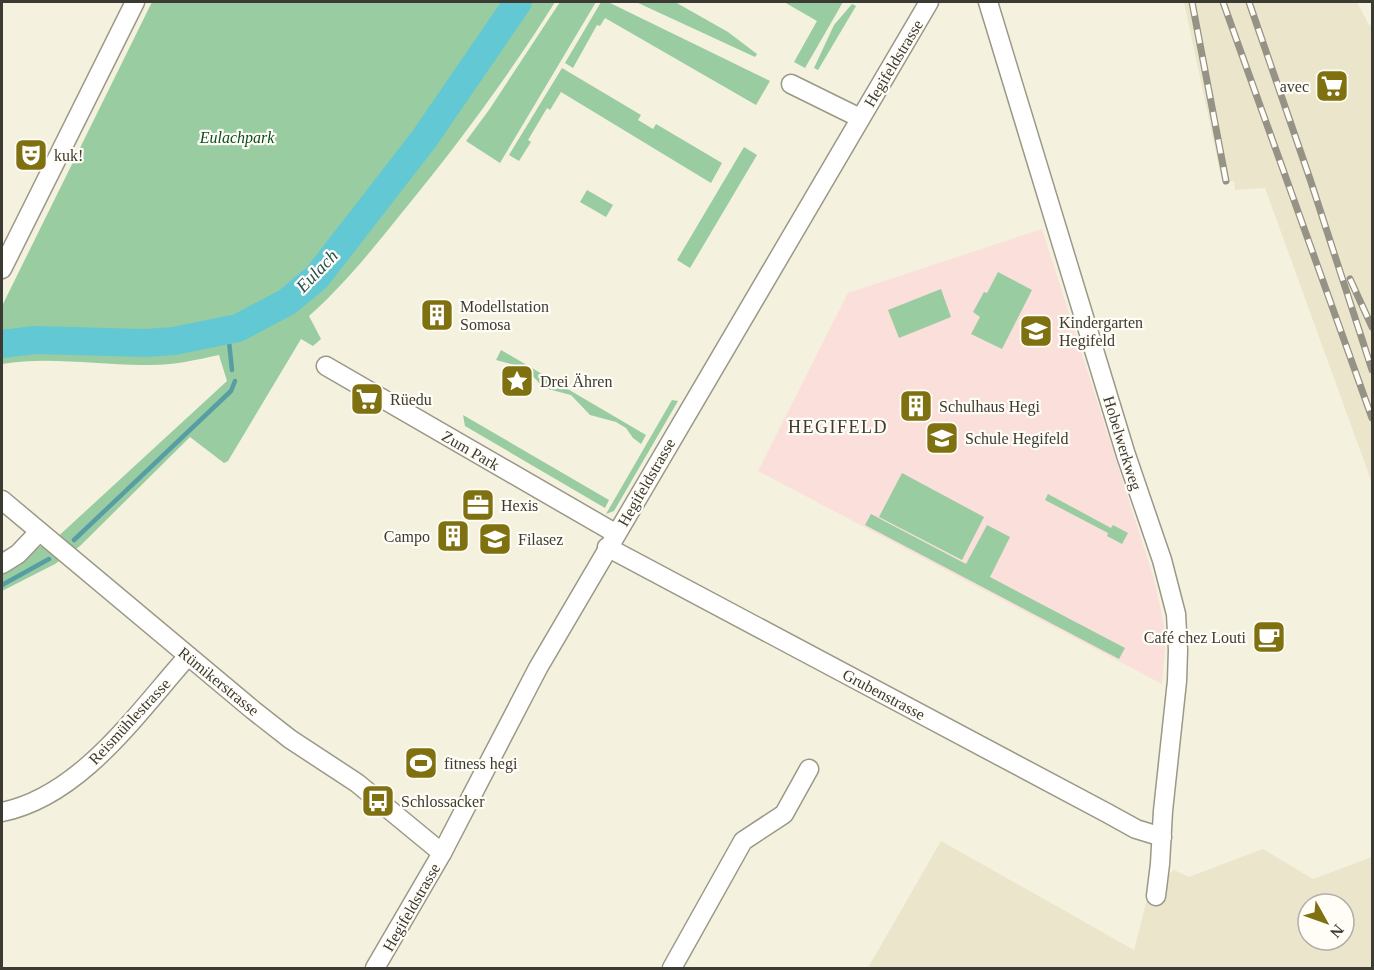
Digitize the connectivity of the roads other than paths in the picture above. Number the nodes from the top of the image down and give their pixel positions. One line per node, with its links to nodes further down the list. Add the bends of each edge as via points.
1 (135, 2): 6 (street)
2 (930, 2): 5 (street, Hegifeldstrasse)
3 (988, 2): 15 (street, Hobelwerkweg, via 1176,614 1177,681)
4 (791, 84): 5 (street)
5 (861, 118): 10 (street, Hegifeldstrasse)
6 (2, 269)
7 (326, 366): 10 (street, Zum Park)
8 (2, 500): 9 (street, Rümikerstrasse)
9 (39, 532): 11 (street); 12 (street, Rümikerstrasse)
10 (611, 540): 15 (street, Grubenstrasse, via 1117,818); 16 (street, Hegifeldstrasse, via 538,668)
11 (2, 564)
12 (188, 656): 14 (street, Reismühlestrasse, via 103,752 38,800); 16 (street, Rümikerstrasse, via 290,739 357,783)
13 (809, 769): 19 (street, via 784,814 743,841)
14 (2, 812)
15 (1162, 837): 17 (street, Hobelwerkweg)
16 (442, 853): 18 (street, Hegifeldstrasse)
17 (1156, 896)
18 (375, 969)
19 (672, 969)

